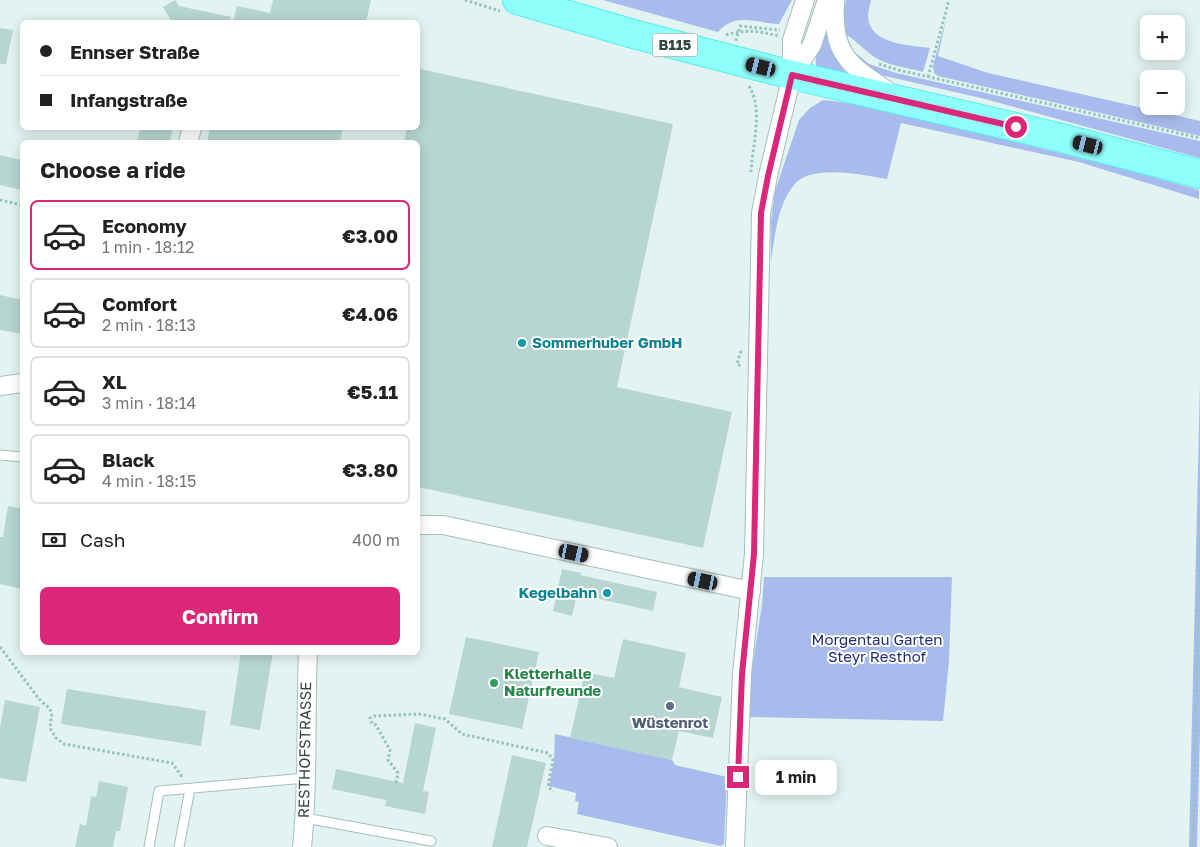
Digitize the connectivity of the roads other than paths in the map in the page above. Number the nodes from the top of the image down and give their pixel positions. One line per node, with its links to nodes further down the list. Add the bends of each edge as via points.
1 (805, 0): 5 (street, via 792,40)
2 (827, 0): 5 (street, via 812,45)
3 (835, 0): 6 (street, via 835,32 843,54 855,68)
4 (512, 7): 5 (main road, B115)
5 (792, 75): 6 (main road, B115); 13 (street, via 761,213)
6 (902, 100): 7 (main road, B115)
7 (1200, 174)
8 (20, 383): 9 (street)
9 (0, 386)
10 (0, 455): 11 (lane)
11 (20, 457)
12 (420, 525): 13 (street, via 444,525)
13 (751, 591): 24 (street, via 742,674)
14 (308, 655): 15 (street, RESTHOFSTRASSE)
15 (306, 778): 16 (lane); 17 (street, RESTHOFSTRASSE)
16 (190, 789): 20 (lane, via 159,792); 21 (lane)
17 (305, 818): 19 (lane); 22 (street, RESTHOFSTRASSE)
18 (547, 836): 23 (street)
19 (431, 841)
20 (149, 847)
21 (179, 847)
22 (302, 847)
23 (608, 847)
24 (735, 847)

